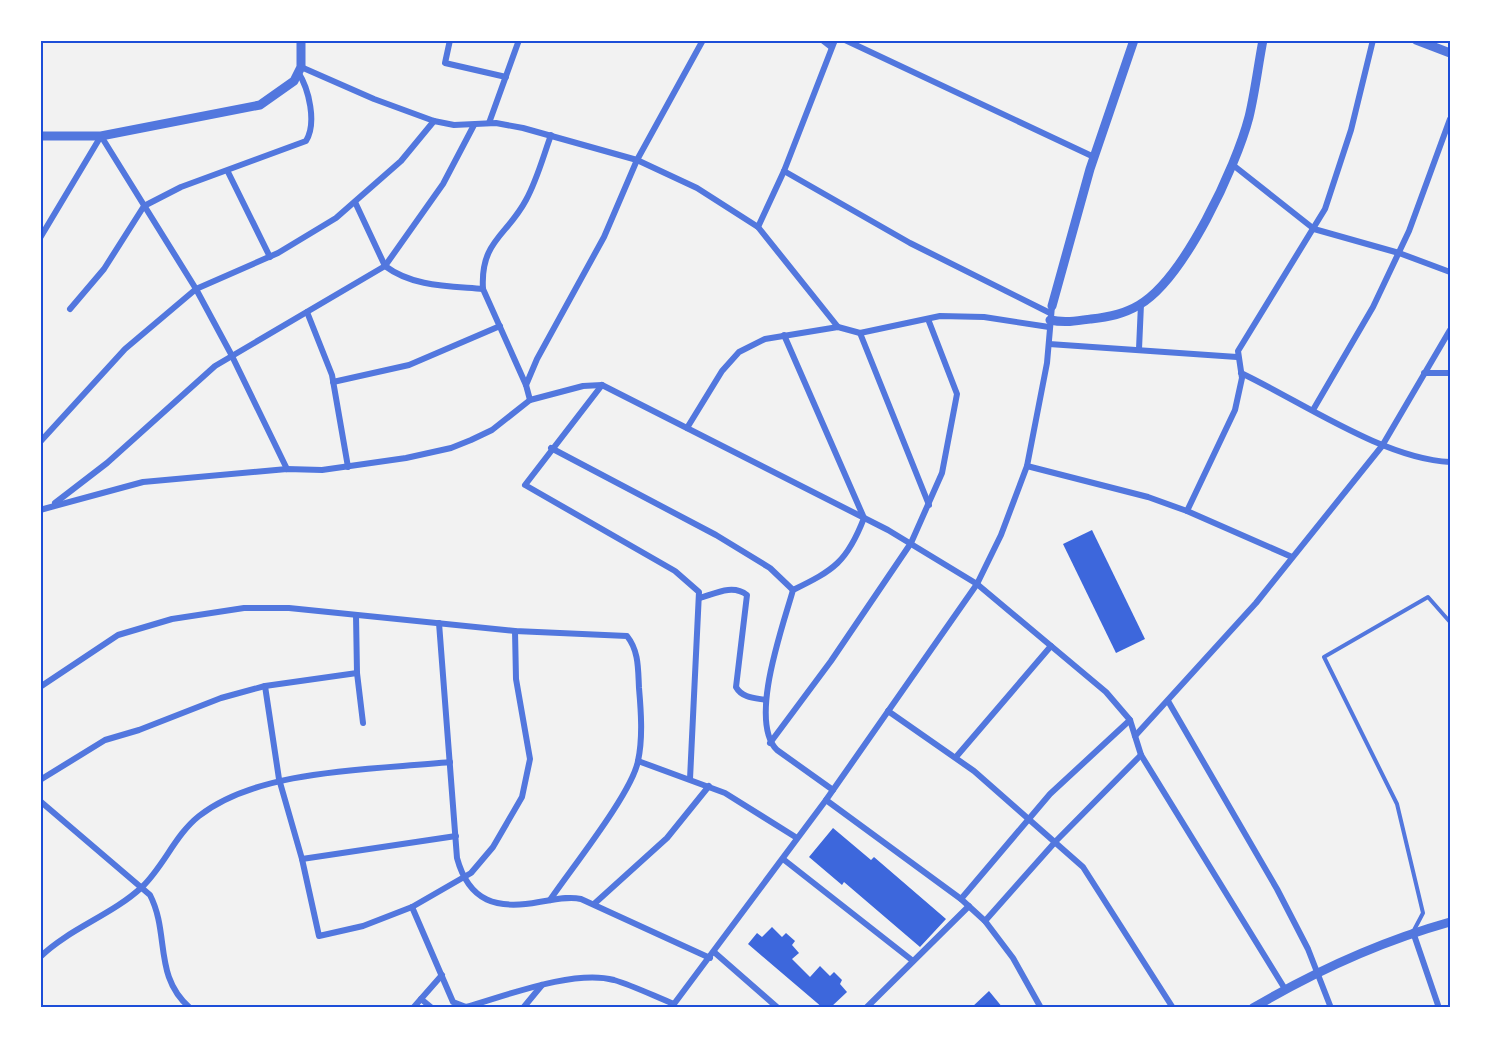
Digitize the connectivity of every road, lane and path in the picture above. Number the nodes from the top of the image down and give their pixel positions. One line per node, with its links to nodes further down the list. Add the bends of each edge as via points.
1 (301, 40): 13 (street)
2 (450, 40): 14 (street, via 445,63)
3 (519, 40): 14 (street)
4 (703, 40): 23 (street)
5 (822, 40): 11 (street)
6 (845, 40): 22 (street)
7 (1134, 40): 22 (street)
8 (1263, 40): 24 (street, via 1249,117)
9 (1373, 40): 30 (street, via 1351,129 1325,209)
10 (1416, 40): 12 (street)
11 (833, 44): 25 (street)
12 (1450, 53)
13 (299, 70): 16 (street); 21 (street, via 294,81 260,105); 26 (street, via 308,93 310,134 306,141)
14 (506, 76): 17 (street)
15 (1450, 119): 32 (street)
16 (434, 121): 18 (street); 27 (street, via 401,161)
17 (489, 123): 18 (street); 19 (street)
18 (474, 125): 34 (street, via 443,184)
19 (551, 135): 23 (street); 36 (street, via 526,200 486,258)
20 (40, 136): 21 (street)
21 (100, 136): 28 (street); 31 (street)
22 (1094, 157): 41 (street)
23 (637, 160): 29 (street, via 697,188); 56 (street, via 604,237)
24 (1233, 165): 30 (street); 38 (street, via 1188,250 1165,282)
25 (784, 171): 29 (street); 41 (street)
26 (228, 172): 28 (street, via 182,187); 33 (street)
27 (356, 202): 33 (street); 34 (street)
28 (144, 206): 37 (street); 39 (street, via 104,269)
29 (758, 227): 44 (street)
30 (1314, 229): 32 (street); 51 (street, via 1240,346)
31 (40, 238)
32 (1399, 253): 35 (street); 59 (street)
33 (270, 257): 37 (street)
34 (385, 266): 36 (street, via 422,283); 40 (street)
35 (1450, 272)
36 (483, 288): 43 (street)
37 (196, 289): 50 (street); 61 (street, via 125,349)
38 (1141, 304): 41 (street, via 1119,315 1064,322); 49 (street)
39 (70, 309)
40 (307, 312): 50 (street); 55 (street)
41 (1050, 316): 42 (street); 48 (street)
42 (928, 319): 46 (street); 69 (street, via 957,394 942,473)
43 (500, 326): 55 (street, via 409,365); 56 (street)
44 (838, 327): 46 (street); 47 (street)
45 (1450, 330): 53 (street)
46 (860, 333): 69 (street)
47 (784, 335): 60 (street, via 739,352 716,379); 72 (street)
48 (1048, 344): 49 (street); 65 (street)
49 (1139, 349): 51 (street)
50 (231, 354): 67 (street); 68 (street)
51 (1237, 357): 52 (street)
52 (1241, 373): 59 (street); 71 (street, via 1241,387 1227,430)
53 (1424, 373): 54 (street); 62 (street)
54 (1450, 373)
55 (333, 382): 66 (street)
56 (526, 385): 58 (street)
57 (602, 385): 58 (street); 60 (street); 63 (street)
58 (530, 400): 66 (street, via 492,429 451,448)
59 (1313, 410): 62 (street)
60 (687, 428): 72 (street)
61 (40, 442)
62 (1383, 446): 64 (street, via 1423,459); 74 (street)
63 (551, 448): 76 (street, via 716,535 770,568); 77 (street, via 525,485 675,571 694,586)
64 (1450, 462)
65 (1027, 466): 71 (street); 75 (street)
66 (348, 467): 67 (street)
67 (287, 469): 68 (street, via 142,482)
68 (53, 504): 70 (street)
69 (929, 506): 73 (street)
70 (40, 510)
71 (1187, 511): 74 (street)
72 (864, 518): 73 (street); 76 (street, via 837,565)
73 (911, 543): 75 (street); 92 (street)
74 (1293, 557): 87 (street)
75 (977, 584): 82 (street); 88 (street)
76 (793, 590): 86 (street)
77 (700, 598): 86 (street, via 730,589 747,595 736,687 740,693); 98 (street)
78 (356, 615): 80 (street); 83 (street); 85 (street, via 244,608 150,624 106,640)
79 (1450, 622): 119 (lane, via 1428,597 1324,657 1397,804 1423,913)
80 (438, 623): 81 (street); 96 (street)
81 (514, 631): 95 (street, via 627,636 634,644 641,704); 110 (street, via 516,679 530,759 526,782 522,797 493,846 478,867)
82 (1051, 646): 89 (street, via 1106,692); 94 (street)
83 (357, 673): 84 (street); 90 (street)
84 (265, 686): 97 (street); 99 (street, via 105,740)
85 (40, 687)
86 (766, 700): 92 (street, via 765,728)
87 (1168, 701): 91 (street); 123 (street, via 1277,889)
88 (888, 711): 94 (street); 101 (street)
89 (1130, 720): 91 (street); 104 (street)
90 (363, 723)
91 (1136, 736): 93 (street)
92 (770, 743): 101 (street)
93 (1141, 755): 107 (street); 126 (street)
94 (956, 757): 104 (street)
95 (638, 761): 98 (street); 113 (street, via 607,818)
96 (450, 762): 97 (street); 105 (street)
97 (279, 779): 108 (street); 111 (street, via 236,795 199,816)
98 (690, 779): 100 (street)
99 (40, 780)
100 (709, 786): 106 (street); 114 (street, via 667,838)
101 (833, 790): 102 (street)
102 (826, 800): 106 (street); 112 (street)
103 (40, 801): 111 (street)
104 (1029, 818): 107 (street); 112 (street)
105 (456, 836): 108 (street); 110 (street, via 457,858)
106 (797, 838): 109 (street)
107 (1056, 841): 117 (street); 137 (street, via 1083,867)
108 (302, 859): 116 (street, via 319,936 363,926)
109 (783, 859): 120 (street); 122 (street)
110 (465, 875): 113 (street, via 469,887 487,901 508,905); 116 (street)
111 (141, 887): 121 (street); 130 (street, via 157,909 169,980 176,995)
112 (961, 899): 115 (street)
113 (550, 900): 114 (street, via 572,897)
114 (594, 904): 120 (street)
115 (969, 906): 117 (street); 122 (street)
116 (412, 907): 124 (street)
117 (985, 921): 136 (street, via 1014,958)
118 (1450, 922): 119 (street)
119 (1413, 932): 123 (street); 140 (street)
120 (712, 955): 128 (street); 134 (street)
121 (40, 957)
122 (913, 961): 135 (street)
123 (1318, 974): 126 (street); 139 (street)
124 (442, 975): 127 (street); 129 (street, via 453,1002)
125 (543, 984): 128 (street, via 613,980); 129 (street); 133 (street)
126 (1285, 989): 138 (street)
127 (421, 999): 131 (street); 132 (street)
128 (672, 1006)
129 (466, 1007)
130 (190, 1008)
131 (413, 1008)
132 (432, 1008)
133 (523, 1008)
134 (778, 1008)
135 (866, 1008)
136 (1041, 1008)
137 (1173, 1008)
138 (1253, 1008)
139 (1331, 1008)
140 (1439, 1008)

